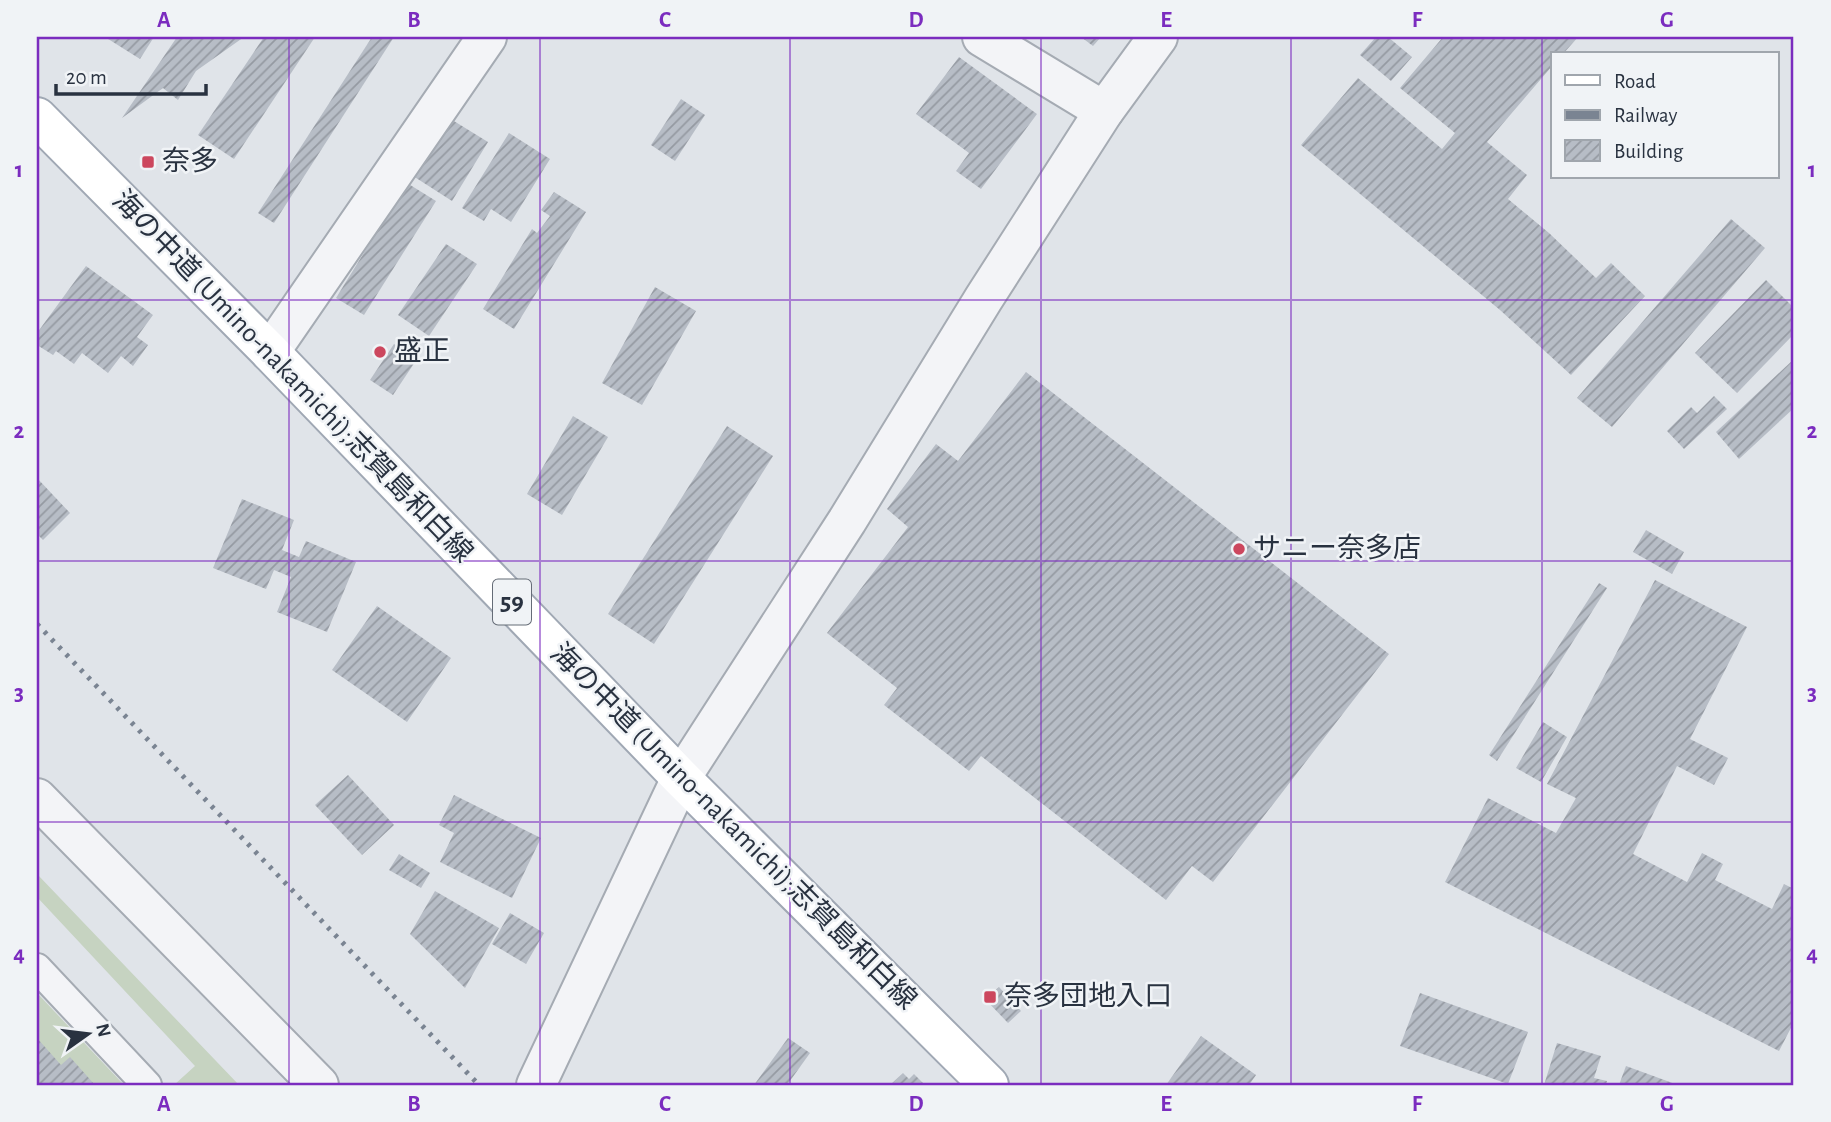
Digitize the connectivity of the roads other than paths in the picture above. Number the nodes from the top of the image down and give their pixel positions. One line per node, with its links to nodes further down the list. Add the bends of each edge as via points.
1 (487, 37): 6 (street)
2 (982, 37): 4 (street)
3 (1158, 37): 4 (street)
4 (1104, 111): 7 (street)
5 (37, 117): 6 (main road, 海の中道 (Umino-nakamichi);志賀島和白線 / 59)
6 (270, 352): 7 (main road, 海の中道 (Umino-nakamichi);志賀島和白線 / 59)
7 (681, 778): 12 (street); 13 (main road, 海の中道 (Umino-nakamichi);志賀島和白線 / 59)
8 (37, 798): 11 (street)
9 (37, 968): 10 (lane)
10 (146, 1085)
11 (319, 1085)
12 (536, 1085)
13 (989, 1085)

